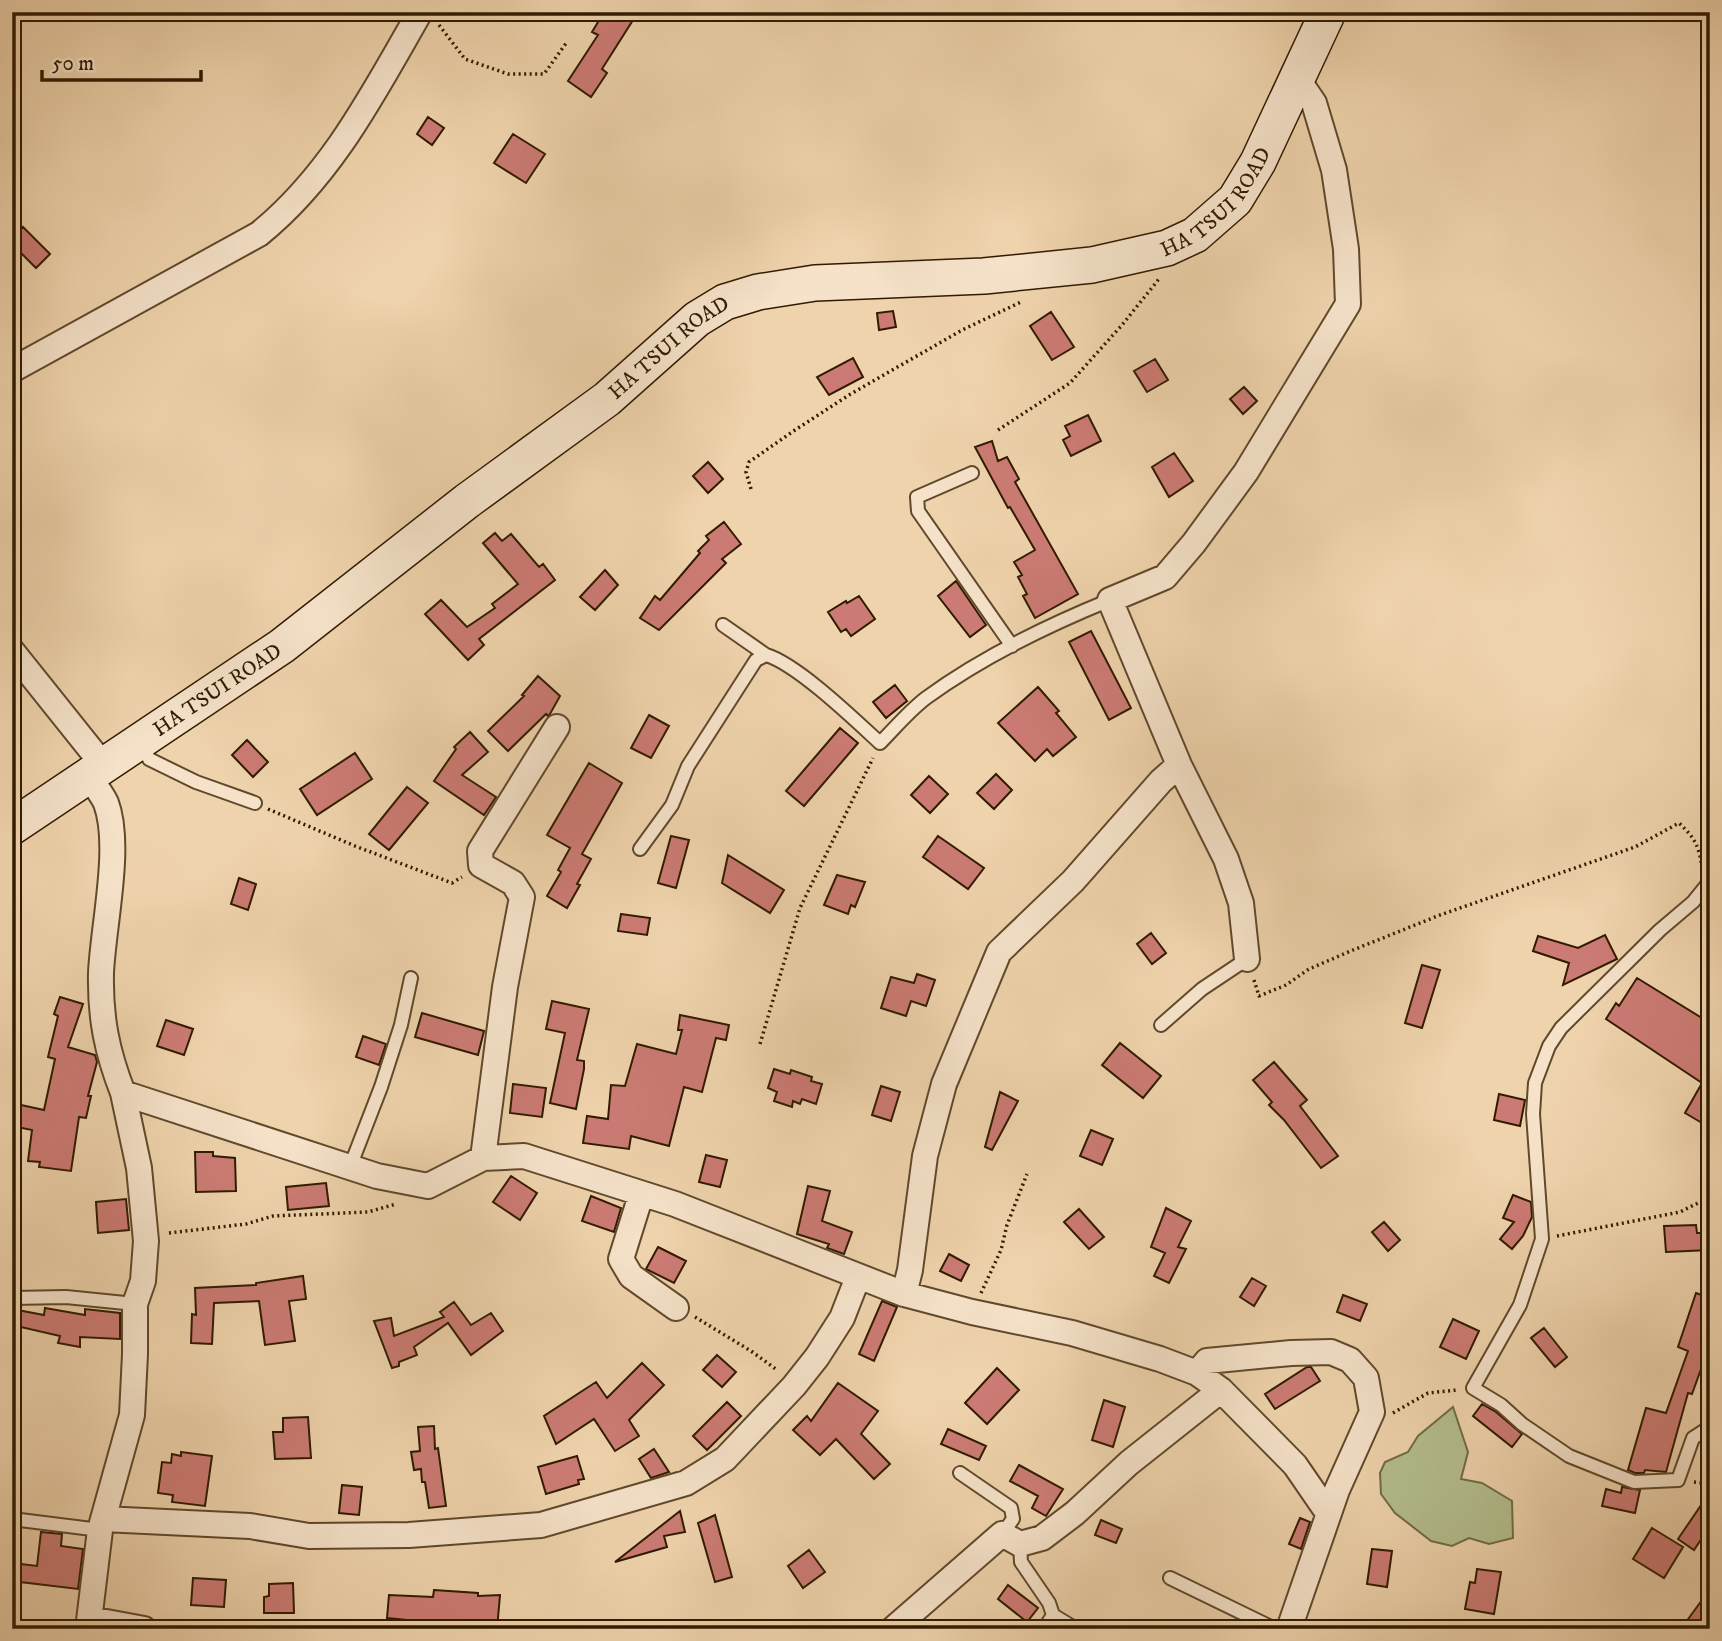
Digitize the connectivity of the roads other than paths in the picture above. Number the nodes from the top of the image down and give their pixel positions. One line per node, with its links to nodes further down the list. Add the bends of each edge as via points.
1 (1328, 12): 3 (street, HA TSUI ROAD)
2 (420, 13): 4 (street, via 356,125 280,217 259,234)
3 (1297, 78): 6 (street, via 1314,103 1334,170 1346,249 1348,304 1245,472 1194,543 1165,577); 12 (street, HA TSUI ROAD, via 1235,200 1195,235 1167,248 1078,267 815,283 725,302 697,319 607,399 467,501 282,646)
4 (12, 370)
5 (972, 473): 8 (lane, via 916,497 918,511)
6 (1110, 600): 8 (lane); 13 (street)
7 (723, 625): 10 (lane)
8 (1012, 646): 10 (lane, via 924,699 880,743 805,680)
9 (12, 651): 14 (street)
10 (766, 655): 17 (lane, via 756,660 688,766 672,805)
11 (557, 727): 23 (street, via 481,851 481,864 513,883 522,897 505,987)
12 (141, 741): 14 (street, HA TSUI ROAD); 15 (lane, via 149,759)
13 (1180, 765): 19 (street, via 1238,892); 27 (street, via 1073,881 999,952 944,1084 925,1156)
14 (96, 771): 16 (street, HA TSUI ROAD); 22 (street, via 111,824 101,973 103,1031)
15 (255, 803)
16 (12, 827)
17 (640, 849)
18 (1708, 882): 33 (lane, via 1693,902 1561,1028 1549,1046 1535,1083 1533,1114 1542,1239 1520,1305 1473,1388 1569,1456 1634,1482 1678,1480 1693,1438)
19 (1247, 959): 21 (lane, via 1202,989)
20 (411, 978): 24 (lane, via 401,1026)
21 (1161, 1025)
22 (123, 1093): 24 (street); 29 (street, via 139,1168 146,1241)
23 (483, 1158): 24 (street, via 428,1186); 25 (street, via 524,1156)
24 (350, 1167)
25 (641, 1195): 26 (street, via 675,1204); 30 (street, via 621,1259 631,1276)
26 (858, 1278): 27 (street); 37 (street, via 842,1318 793,1386 725,1459 686,1483 541,1525 409,1535 309,1536 250,1526)
27 (904, 1294): 31 (street, via 1072,1333)
28 (12, 1298): 29 (lane, via 66,1297)
29 (135, 1304): 37 (street, via 132,1415)
30 (676, 1308)
31 (1197, 1373): 32 (street); 35 (street, via 1208,1362 1291,1353 1332,1352 1350,1360 1366,1378 1371,1412)
32 (1221, 1390): 35 (street, via 1295,1465); 38 (street, via 1042,1538)
33 (1710, 1427)
34 (960, 1473): 38 (lane, via 1011,1508)
35 (1328, 1513): 47 (street)
36 (12, 1519): 37 (lane)
37 (101, 1524): 41 (street)
38 (1011, 1539): 40 (lane); 43 (street)
39 (1170, 1578): 46 (lane)
40 (1054, 1615): 44 (lane); 45 (lane)
41 (89, 1624): 42 (street)
42 (144, 1629)
43 (893, 1629)
44 (1044, 1629)
45 (1076, 1629)
46 (1275, 1629)
47 (1289, 1629)

